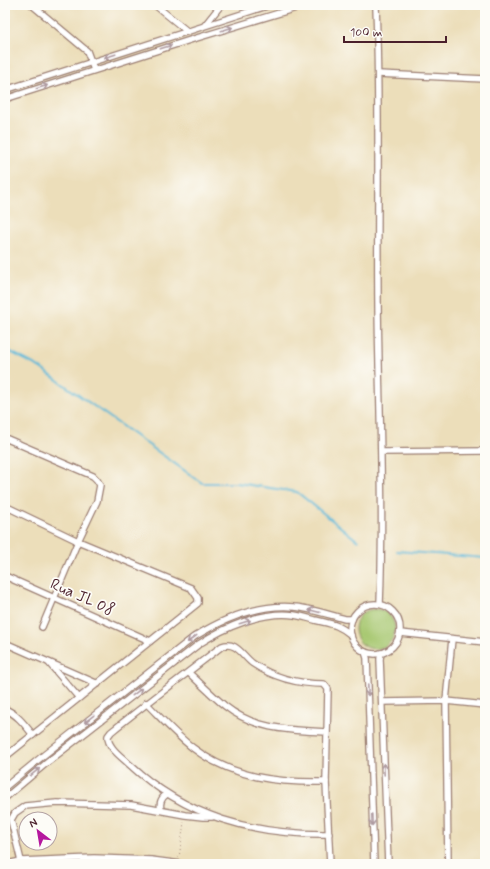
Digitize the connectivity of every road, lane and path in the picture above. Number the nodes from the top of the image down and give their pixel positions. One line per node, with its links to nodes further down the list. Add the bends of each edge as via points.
1 (32, 5): 9 (street, via 87,51)
2 (155, 5): 8 (street)
3 (221, 5): 7 (street)
4 (270, 5): 7 (street)
5 (306, 5): 10 (street, one-way to 5)
6 (375, 5): 11 (street)
7 (204, 26): 8 (street)
8 (187, 31): 9 (street, one-way to 9)
9 (92, 62): 10 (street); 13 (street)
10 (94, 70): 14 (street, one-way to 10)
11 (378, 74): 12 (street); 17 (street, via 378,303)
12 (485, 79)
13 (6, 87)
14 (5, 99)
15 (5, 438): 19 (street, via 97,480 100,486 97,501)
16 (485, 451): 17 (street)
17 (382, 452): 22 (street)
18 (5, 506): 19 (street)
19 (78, 541): 21 (street); 28 (street, via 191,588 196,594 198,603)
20 (5, 576): 21 (street, Rua JL 08)
21 (54, 598): 24 (street); 28 (street, Rua JL 08)
22 (380, 604): 23 (street, via 363,607); 25 (street, via 394,612 399,622)
23 (352, 619): 26 (street); 46 (street, one-way to 46, via 283,607 250,612 216,624 194,637)
24 (42, 627)
25 (400, 633): 27 (street); 32 (street, via 395,644)
26 (351, 635): 31 (street, via 356,645); 48 (street, one-way to 26, via 194,648 220,631 263,617 294,615 340,626)
27 (452, 639): 29 (street); 37 (street)
28 (150, 641): 35 (street)
29 (485, 642)
30 (5, 643): 33 (street)
31 (365, 652): 32 (street); 58 (street, one-way to 58)
32 (382, 653): 38 (street)
33 (47, 662): 35 (street); 36 (street)
34 (189, 673): 39 (street); 42 (street, via 225,706 251,722 279,729); 42 (street, via 222,646 230,644 251,662 280,677 324,684 328,689)
35 (98, 684): 36 (street)
36 (79, 698): 43 (street)
37 (446, 701): 38 (street); 40 (street); 60 (street)
38 (382, 702): 59 (street, one-way to 38)
39 (146, 704): 45 (street, via 192,747 223,766 269,780); 47 (street, via 111,732 108,741 132,767)
40 (485, 705)
41 (5, 709): 43 (street, via 24,723)
42 (326, 732): 45 (street)
43 (33, 735): 44 (street)
44 (5, 757)
45 (326, 782): 53 (street)
46 (5, 787)
47 (167, 794): 49 (street); 50 (street, via 160,801)
48 (5, 798)
49 (187, 806): 51 (street); 52 (street)
50 (161, 810): 51 (street); 54 (street, via 106,804 57,803 25,806 15,813 11,820)
51 (185, 815): 52 (street); 56 (path)
52 (214, 817): 53 (street, via 272,832)
53 (329, 834): 57 (street)
54 (21, 860): 55 (street); 56 (street, via 94,858)
55 (6, 864)
56 (179, 864)
57 (330, 864)
58 (374, 864)
59 (388, 864)
60 (448, 864)

